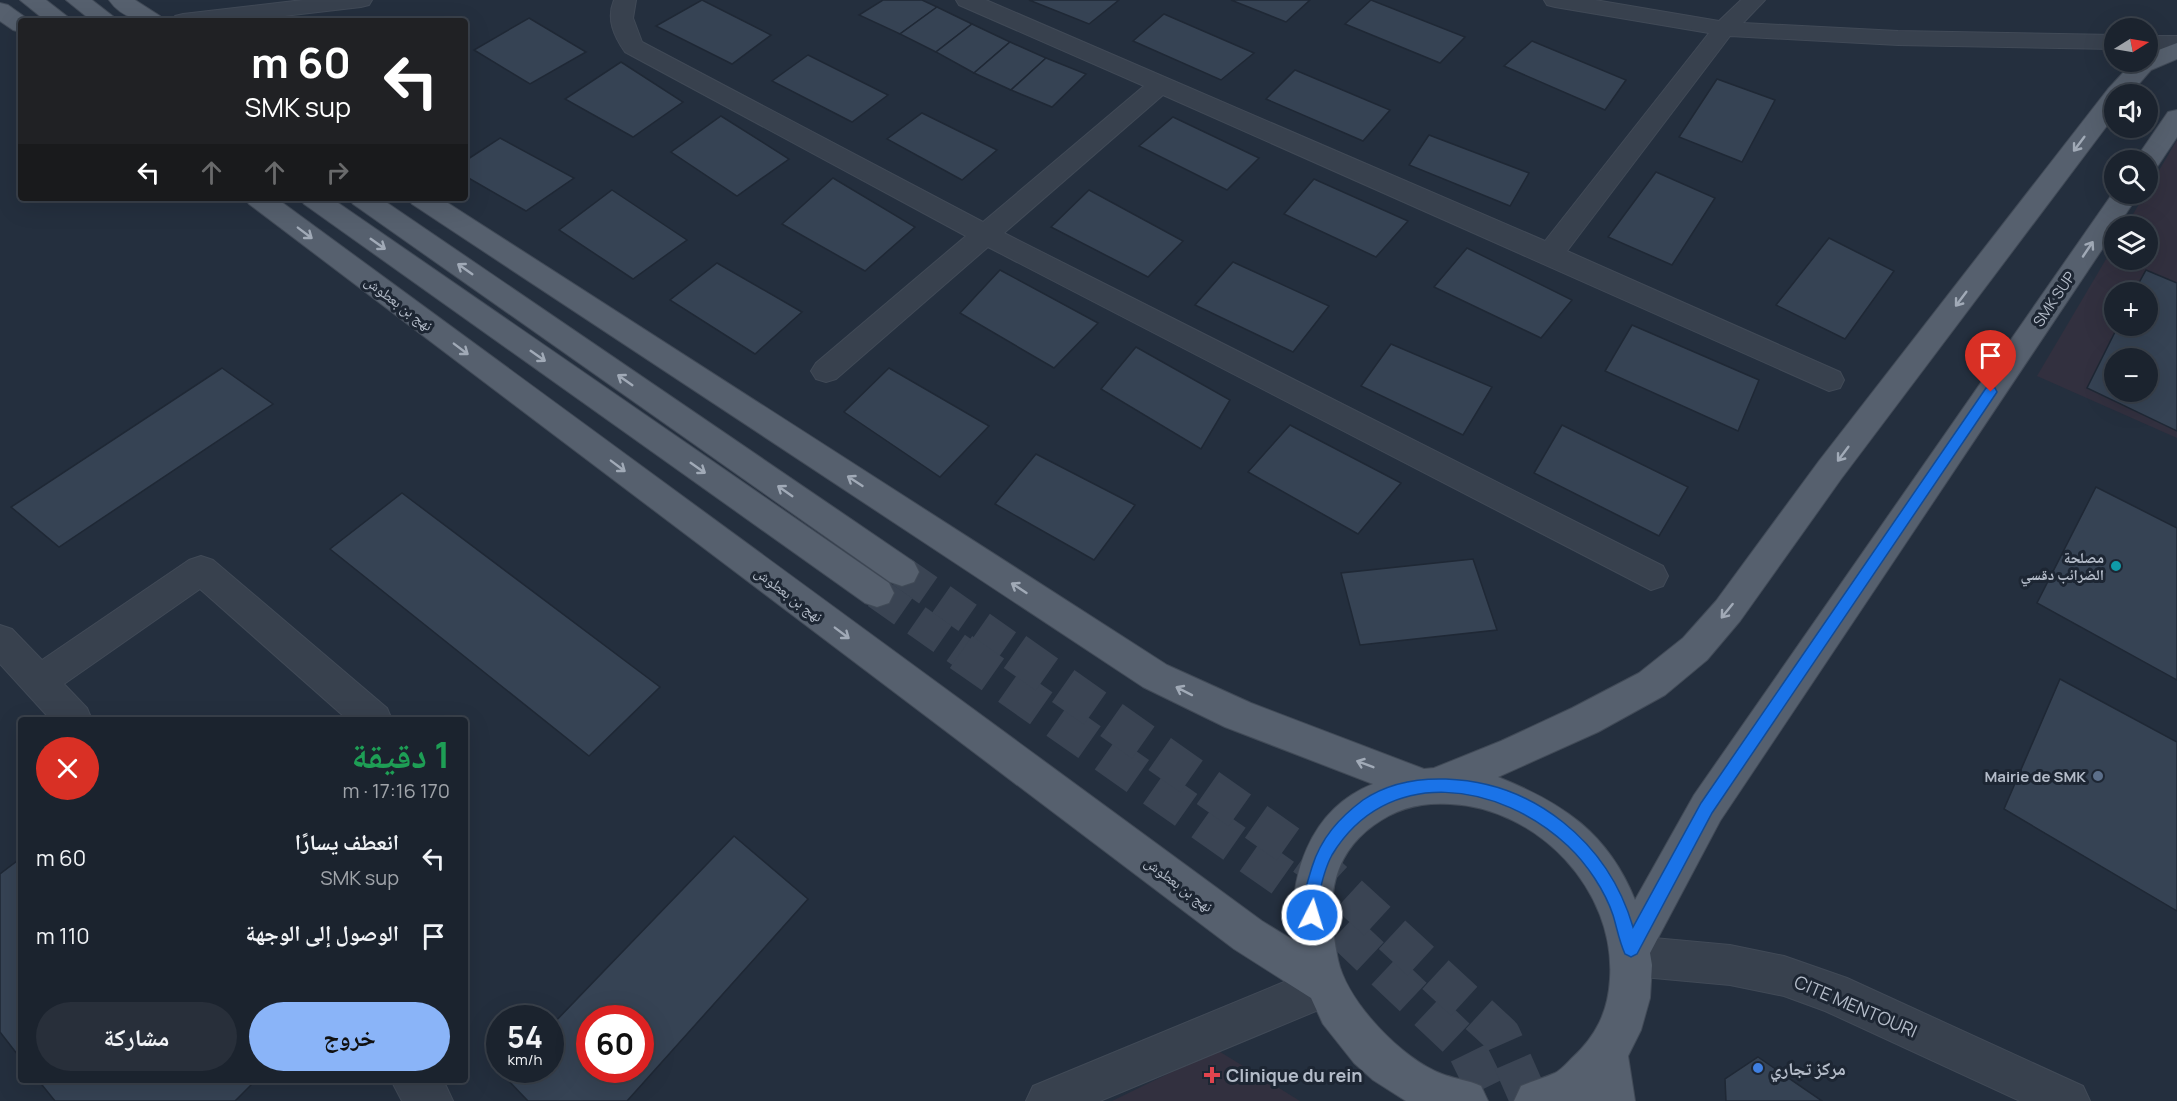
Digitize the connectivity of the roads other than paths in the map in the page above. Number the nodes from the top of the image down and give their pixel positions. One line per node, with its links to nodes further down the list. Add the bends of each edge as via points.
1 (31, 0): 10 (main road)
2 (77, 0): 11 (main road)
3 (120, 0): 12 (main road)
4 (356, 0): 13 (street)
5 (625, 0): 30 (street, via 620,18 633,47)
6 (967, 0): 20 (street)
7 (1555, 0): 15 (street)
8 (1754, 0): 15 (street)
9 (0, 10): 14 (main road)
10 (57, 18)
11 (103, 18)
12 (147, 18)
13 (208, 18)
14 (18, 23)
15 (1724, 29): 16 (street, via 1898,38); 31 (street)
16 (2104, 42)
17 (2158, 43): 18 (street)
18 (2177, 43)
19 (2177, 50): 21 (main road, via 2143,65)
20 (1161, 84): 30 (street); 31 (street)
21 (2126, 84)
22 (2104, 112): 41 (main road, one-way to 41, via 1830,470 1728,611 1695,649 1652,684 1585,720 1514,753)
23 (2177, 118): 24 (main road)
24 (2155, 150)
25 (262, 201): 43 (main road, نهج بن بعطوش, one-way to 43, via 1248,935)
26 (317, 201): 36 (main road, one-way to 36)
27 (366, 201): 34 (main road, one-way to 27)
28 (426, 201): 41 (main road, one-way to 28, via 1238,715 1155,676)
29 (2119, 204): 42 (main road, SMK SUP, one-way to 29, via 1707,808)
30 (986, 235): 32 (street); 35 (street)
31 (1550, 254): 33 (street)
32 (826, 371)
33 (1829, 380)
34 (902, 572)
35 (1652, 576)
36 (878, 593)
37 (0, 640): 38 (street)
38 (39, 682): 39 (street); 40 (street, via 201,570)
39 (71, 717)
40 (371, 717)
41 (1428, 785): 42 (main road, via 1473,787 1509,798 1544,816 1575,842 1601,874 1620,910); 43 (main road, via 1380,798 1348,820 1324,853 1312,892 1311,937)
42 (1631, 952): 44 (main road, via 1632,991 1624,1025); 52 (street, CITE MENTOURI, via 1784,976 1832,993)
43 (1324, 985): 46 (main road, via 1341,1016); 48 (street)
44 (1607, 1055): 50 (main road, via 1574,1086); 51 (main road)
45 (415, 1083): 47 (street)
46 (1399, 1084): 49 (main road)
47 (431, 1101)
48 (1048, 1101)
49 (1467, 1101)
50 (1536, 1101)
51 (1613, 1101)
52 (2068, 1101)

